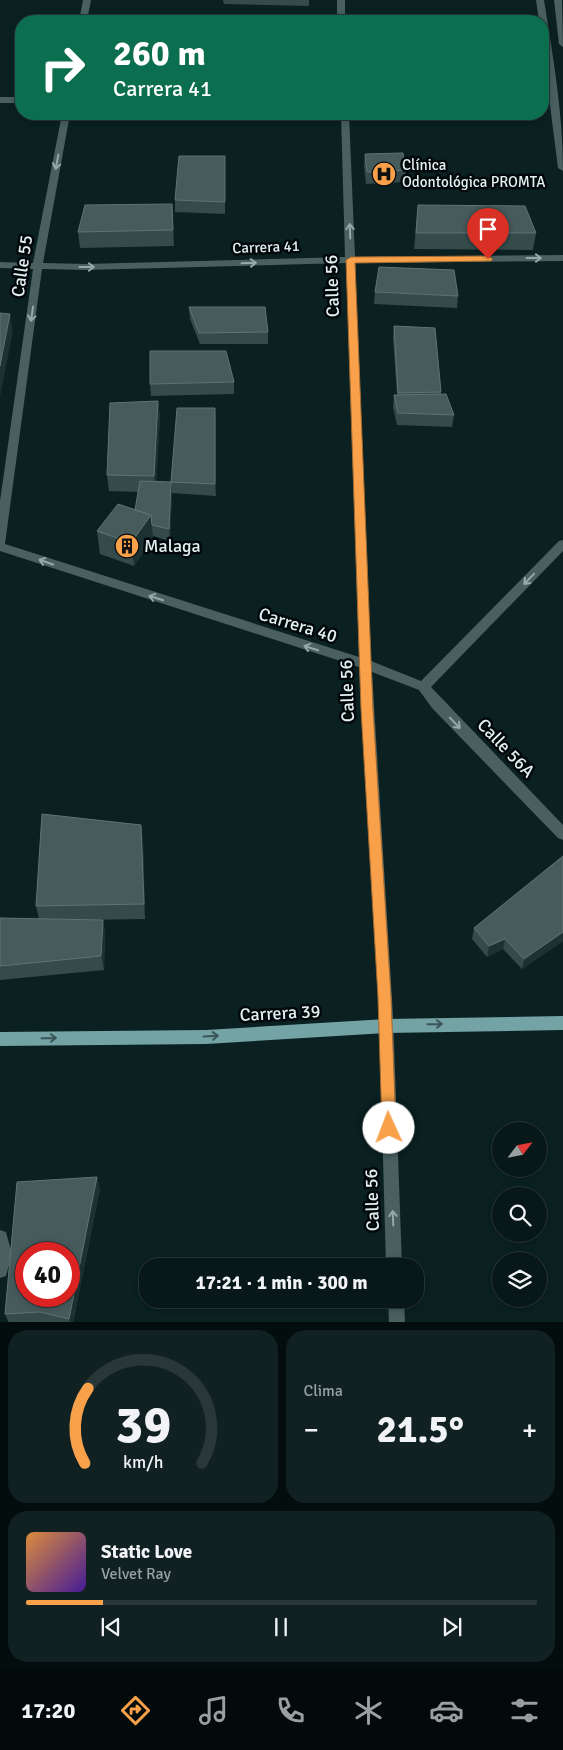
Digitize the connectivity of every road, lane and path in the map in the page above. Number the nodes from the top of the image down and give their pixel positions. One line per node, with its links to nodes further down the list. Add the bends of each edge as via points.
1 (87, 0): 5 (street)
2 (341, 0): 6 (street)
3 (540, 0): 7 (street)
4 (558, 0): 8 (street)
5 (84, 15)
6 (342, 15)
7 (541, 15)
8 (563, 44)
9 (549, 74): 10 (street)
10 (563, 75)
11 (549, 86): 16 (street)
12 (0, 100): 13 (street)
13 (15, 100)
14 (65, 120): 20 (street, Calle 55, one-way to 20)
15 (345, 120): 18 (street, Calle 56, one-way to 15)
16 (563, 168)
17 (563, 258): 18 (street, Carrera 41, one-way to 17)
18 (351, 260): 20 (street, Carrera 41, one-way to 18, via 86,267); 24 (street, Calle 56)
19 (0, 265): 20 (street, Carrera 41)
20 (38, 265): 21 (street, Calle 55, one-way to 21)
21 (0, 543)
22 (563, 544): 25 (street, one-way to 25)
23 (0, 547): 24 (street, Carrera 40, one-way to 23)
24 (366, 664): 25 (street, Carrera 40); 28 (street, Calle 56)
25 (423, 686): 26 (street, Calle 56A, one-way to 26)
26 (563, 834)
27 (563, 1023): 28 (main road, Carrera 39, one-way to 27)
28 (386, 1026): 29 (main road, Carrera 39, one-way to 28, via 206,1037); 31 (street, Calle 56, one-way to 28)
29 (0, 1039)
30 (0, 1238): 32 (street, via 4,1254)
31 (394, 1258)
32 (0, 1270)
33 (396, 1308): 34 (street)
34 (396, 1322)

